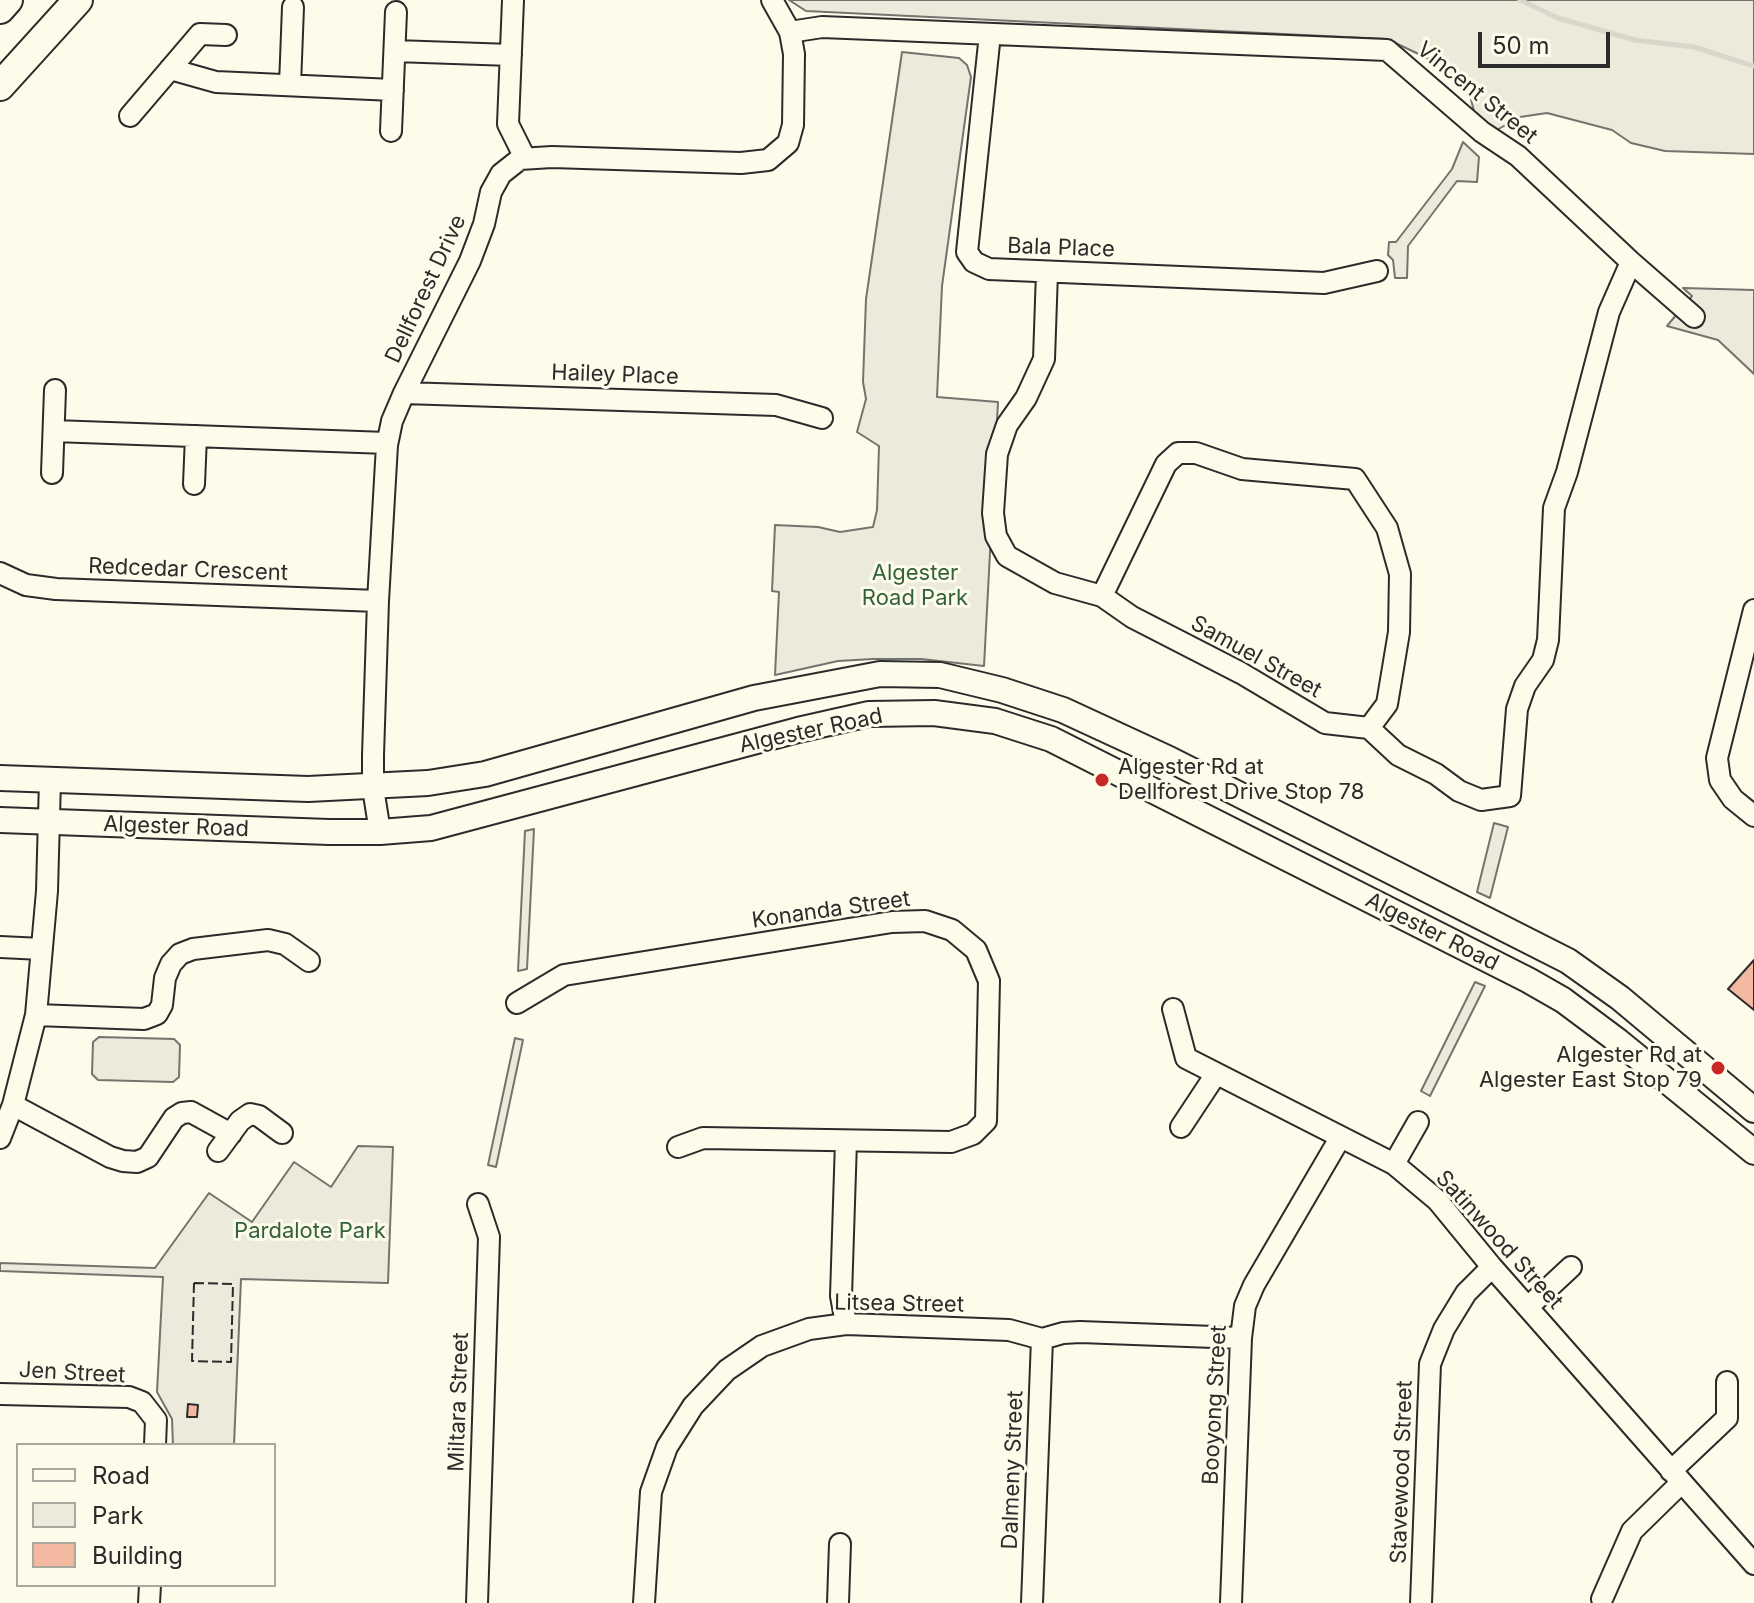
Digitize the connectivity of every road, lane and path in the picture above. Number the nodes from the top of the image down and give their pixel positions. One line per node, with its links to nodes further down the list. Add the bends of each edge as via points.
1 (8, 0): 6 (highway)
2 (78, 0): 15 (highway)
3 (513, 0): 12 (street)
4 (772, 0): 8 (street)
5 (293, 7): 14 (street)
6 (0, 9)
7 (396, 12): 11 (street)
8 (790, 32): 9 (street, Vincent Street, via 822,27); 19 (street, via 793,125 788,143 768,160)
9 (990, 34): 20 (street, Vincent Street, via 1387,50 1518,156); 22 (street, Bala Place, via 967,252 989,269)
10 (226, 35): 13 (street, via 200,34)
11 (395, 51): 12 (street); 16 (street)
12 (511, 55): 19 (street, via 508,124)
13 (170, 69): 14 (street, via 216,82); 17 (street)
14 (290, 85): 16 (street)
15 (0, 86)
16 (393, 90): 18 (street)
17 (130, 116)
18 (391, 131)
19 (525, 158): 25 (street, Dellforest Drive, via 501,174 491,192 470,261)
20 (1631, 262): 23 (street, Vincent Street); 36 (street, via 1609,312 1554,508 1548,640 1517,709 1510,796 1481,800 1459,791 1398,755)
21 (1377, 271): 22 (street, Bala Place, via 1324,283)
22 (1047, 272): 33 (street, Samuel Street, via 1044,359 997,454 996,536 1007,556 1055,583)
23 (1694, 317)
24 (55, 390): 27 (street)
25 (404, 393): 26 (street, Hailey Place, via 776,405); 29 (street, Dellforest Drive)
26 (822, 418)
27 (54, 431): 28 (street); 30 (street)
28 (196, 436): 29 (street); 31 (street)
29 (387, 443): 34 (street, Dellforest Drive)
30 (52, 473)
31 (194, 484)
32 (0, 573): 34 (street, Redcedar Crescent, via 26,585 56,589)
33 (1102, 596): 36 (street, Samuel Street, via 1325,723); 36 (street, via 1166,464 1178,453 1196,453 1242,469 1355,479 1387,528 1400,574 1399,632 1387,704)
34 (378, 601): 39 (street, Dellforest Drive)
35 (1754, 610): 40 (street, via 1717,758 1720,780)
36 (1369, 728)
37 (0, 778): 38 (main road, Algester Road)
38 (50, 780): 39 (main road, Algester Road); 42 (street)
39 (373, 788): 43 (street, Dellforest Drive); 52 (main road, Algester Road, via 485,774 754,698 880,674 951,678 1063,710 1568,961)
40 (1754, 816)
41 (0, 820): 42 (main road, Algester Road)
42 (48, 822): 43 (main road, Algester Road); 45 (street)
43 (380, 832): 62 (main road, Algester Road, via 431,828 869,714 934,713 995,721 1051,739 1528,980 1618,1041)
44 (0, 947): 45 (street)
45 (42, 949): 49 (street)
46 (309, 961): 49 (street, via 285,944 268,940 193,949 171,964 157,1014 144,1019)
47 (517, 1003): 59 (street, Konanda Street, via 564,975 892,922 925,921 952,930 976,950 989,981 986,1121 973,1134 951,1142)
48 (1173, 1009): 50 (street, Satinwood Street, via 1186,1058)
49 (36, 1015): 51 (street)
50 (1216, 1074): 54 (street); 58 (street, Satinwood Street)
51 (13, 1105): 56 (street, via 123,1161 148,1157 182,1113 191,1112); 57 (street)
52 (1754, 1110)
53 (1418, 1122): 63 (street)
54 (1181, 1127)
55 (282, 1133): 56 (street, via 250,1114)
56 (231, 1134): 61 (street)
57 (0, 1138)
58 (1340, 1138): 63 (street, Satinwood Street); 69 (street, Booyong Street, via 1254,1285)
59 (846, 1141): 60 (street, via 703,1138); 68 (street, via 841,1296)
60 (678, 1147)
61 (218, 1151)
62 (1754, 1152)
63 (1394, 1164): 65 (street, Satinwood Street, via 1437,1200)
64 (478, 1204): 78 (street, Miltara Street, via 489,1237)
65 (1492, 1267): 67 (street, Satinwood Street); 83 (street, Stavewood Street, via 1466,1293 1430,1364)
66 (1571, 1267): 67 (street)
67 (1528, 1307): 74 (street, Satinwood Street)
68 (846, 1324): 70 (street, Litsea Street, via 1009,1330); 79 (street, Litsea Street, via 809,1329 762,1346 727,1370 693,1406 667,1447 651,1492)
69 (1241, 1338): 70 (street, Litsea Street, via 1072,1332); 82 (street, Booyong Street)
70 (1042, 1339): 81 (street, Dalmeny Street)
71 (1727, 1382): 74 (street, via 1727,1418)
72 (0, 1394): 73 (street, Jen Street, via 129,1397 142,1402 156,1420)
73 (155, 1443)
74 (1676, 1477): 76 (street, Satinwood Street); 77 (street, via 1632,1531)
75 (840, 1544): 80 (street)
76 (1754, 1564)
77 (1602, 1599)
78 (477, 1603)
79 (644, 1603)
80 (838, 1603)
81 (1032, 1603)
82 (1231, 1603)
83 (1421, 1603)

